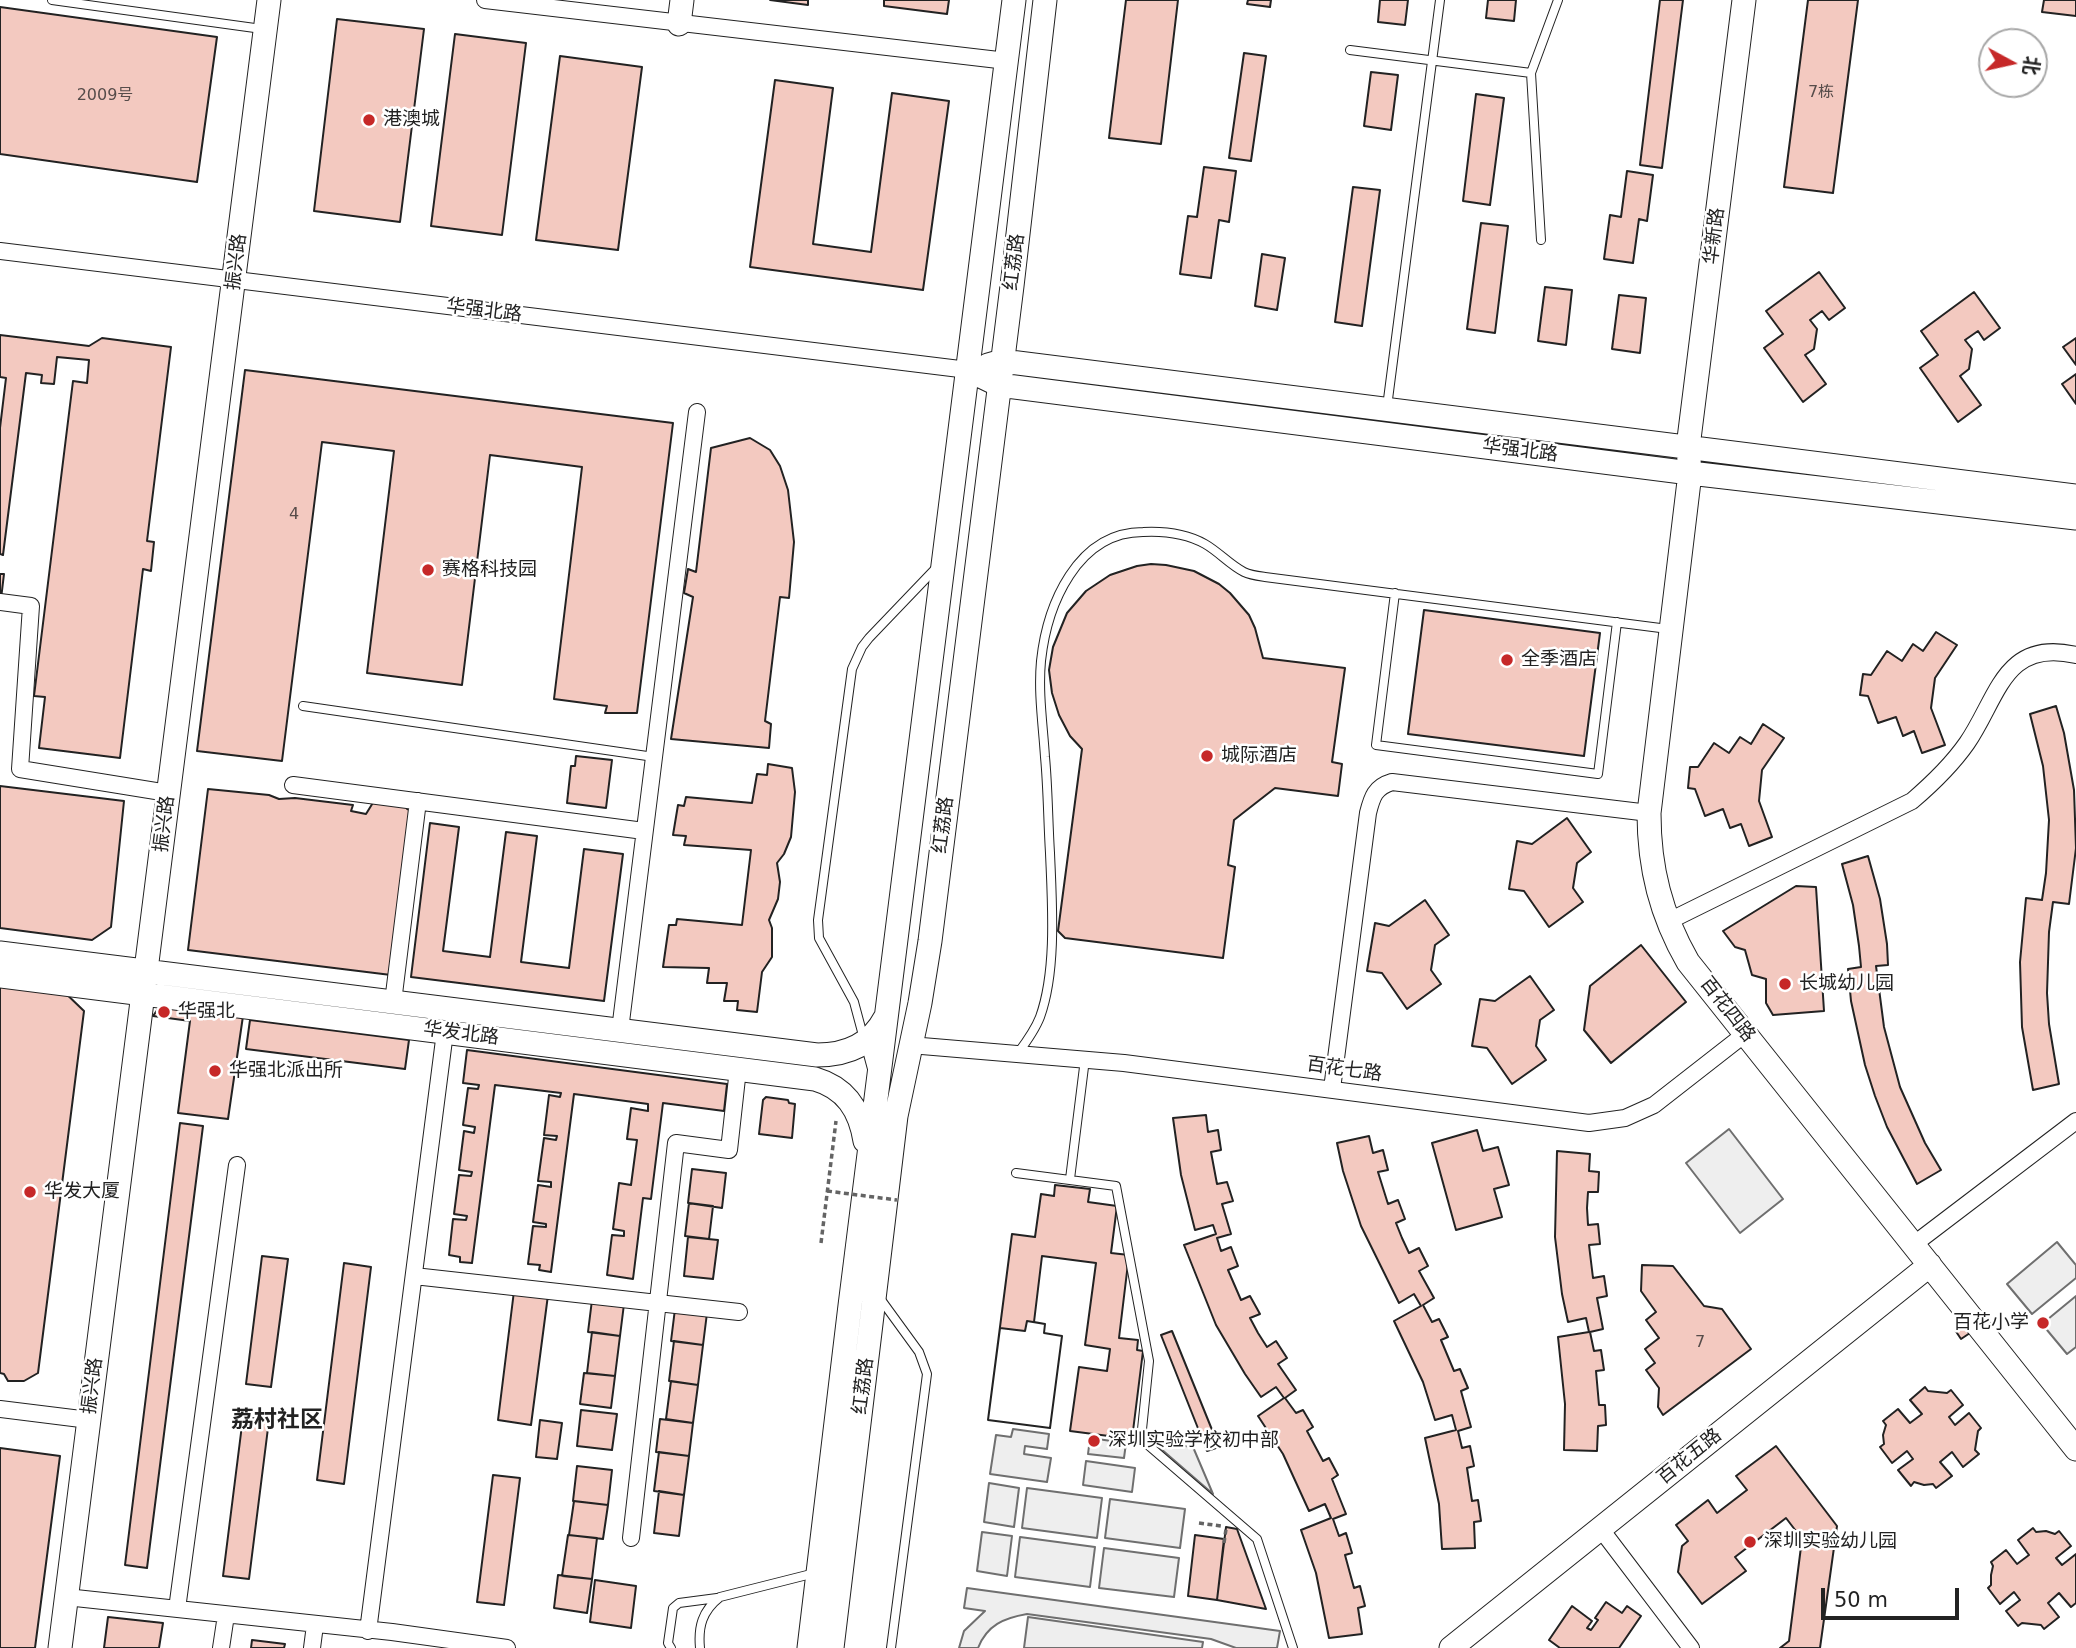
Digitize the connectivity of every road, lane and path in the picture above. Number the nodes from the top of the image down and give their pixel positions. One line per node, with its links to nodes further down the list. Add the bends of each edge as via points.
1 (52, 0): 11 (lane)
2 (269, 0): 11 (main road, 振兴路)
3 (485, 0): 10 (street)
4 (682, 0): 10 (main road)
5 (1014, 0): 13 (main road, 红荔路)
6 (1045, 0): 19 (main road, 红荔路)
7 (1440, 0): 14 (lane)
8 (1558, 0): 15 (lane)
9 (1744, 0): 24 (main road, 华新路)
10 (679, 24): 13 (street)
11 (265, 29): 18 (main road, 振兴路)
12 (1350, 50): 14 (lane)
13 (1007, 61): 20 (main road, 红荔路)
14 (1433, 61): 15 (lane); 22 (lane)
15 (1531, 74): 16 (lane)
16 (1541, 240)
17 (0, 251): 18 (street, 华强北路)
18 (235, 280): 20 (street, 华强北路); 37 (main road, 振兴路)
19 (1002, 361): 20 (main road, 华强北路); 21 (main road, 红荔路); 22 (main road, 华强北路)
20 (968, 370): 21 (main road, 华强北路); 28 (main road, 红荔路)
21 (999, 385): 25 (main road, 华强北路); 51 (main road, 红荔路, via 930,941)
22 (1387, 410): 24 (main road, 华强北路)
23 (697, 412): 35 (street)
24 (1688, 447): 25 (main road, 华新路); 26 (main road, 华强北路)
25 (1690, 473): 27 (main road, 华强北路); 32 (main road, 百花四路)
26 (2076, 496)
27 (2076, 518)
28 (944, 560): 46 (main road, 红荔路); 50 (lane, via 869,638 856,658 850,680 818,930 854,1002)
29 (1395, 593): 31 (lane); 31 (lane, via 1376,745 1598,774); 52 (lane, via 1244,572 1204,543 1171,533 1140,531 1112,537 1087,552 1064,582 1048,623 1041,662 1051,953 1041,1015)
30 (0, 602): 37 (street, via 31,606 20,769)
31 (1617, 622): 32 (lane)
32 (1671, 629): 39 (main road, 百花四路)
33 (2076, 655): 41 (street, via 2041,653 2005,675 1968,742 1940,778 1912,801)
34 (303, 706): 35 (lane)
35 (654, 757): 40 (street)
36 (293, 785): 38 (street)
37 (169, 793): 44 (main road, 振兴路)
38 (418, 801): 40 (street); 45 (street)
39 (1649, 813): 41 (main road, 百花四路, via 1651,856); 55 (street, via 1392,782 1381,786 1368,813)
40 (645, 831): 47 (street)
41 (1667, 922): 49 (main road, 百花四路, via 1688,962)
42 (0, 953): 44 (main road, 华发北路)
43 (0, 975): 44 (main road, 华发北路)
44 (144, 982): 45 (main road, 华发北路); 48 (main road, 华发北路); 73 (main road, 振兴路)
45 (393, 1002): 47 (main road, 华发北路)
46 (887, 1012): 50 (main road); 56 (main road, 红荔路)
47 (620, 1030): 50 (main road, 华发北路, via 817,1055 847,1052)
48 (445, 1032): 54 (main road, 华发北路); 68 (street)
49 (1745, 1034): 55 (street, 百花七路, via 1654,1105 1607,1122 1571,1122); 66 (main road, 百花四路)
50 (865, 1043): 56 (lane)
51 (910, 1045): 52 (street, 百花七路); 69 (main road, 红荔路, via 896,1116)
52 (1018, 1053): 53 (street, 百花七路)
53 (1085, 1059): 55 (street, 百花七路); 62 (lane)
54 (738, 1069): 59 (main road, 华发北路, via 815,1079 838,1088 860,1120); 70 (street, via 729,1150 676,1143)
55 (1332, 1089)
56 (876, 1095): 59 (main road, 红荔路)
57 (838, 1108): 63 (path)
58 (2076, 1121): 66 (street)
59 (866, 1163): 79 (main road, 红荔路)
60 (237, 1165): 82 (street)
61 (1016, 1173): 62 (lane)
62 (1070, 1179): 95 (lane, via 1116,1186 1149,1361 1141,1439 1257,1539)
63 (827, 1191): 64 (path, bridge); 65 (path)
64 (897, 1200)
65 (821, 1243)
66 (1913, 1244): 67 (main road, 百花四路)
67 (1930, 1265): 74 (main road, 百花四路); 76 (main road, 百花五路)
68 (414, 1276): 70 (street); 85 (street)
69 (875, 1292): 93 (main road, 红荔路); 94 (lane, via 919,1352 926,1374)
70 (658, 1303): 71 (street); 77 (street)
71 (739, 1312)
72 (0, 1409): 73 (street)
73 (89, 1419): 80 (main road, 振兴路)
74 (2076, 1449)
75 (1199, 1523): 78 (path, via 1226,1527)
76 (1600, 1528): 96 (main road, 百花五路); 97 (street)
77 (631, 1538)
78 (1224, 1543)
79 (818, 1572): 81 (lane); 92 (main road, 红荔路)
80 (66, 1597): 82 (street); 86 (main road, 振兴路)
81 (720, 1597): 90 (lane, via 679,1603 673,1608); 91 (lane, via 702,1619)
82 (177, 1609): 83 (street)
83 (226, 1615): 84 (street); 87 (street)
84 (314, 1625): 85 (street); 88 (street)
85 (368, 1631): 89 (street)
86 (60, 1648)
87 (221, 1648)
88 (312, 1648)
89 (507, 1648)
90 (671, 1648)
91 (700, 1648)
92 (809, 1648)
93 (832, 1648)
94 (891, 1648)
95 (1293, 1648)
96 (1451, 1648)
97 (1691, 1648)

